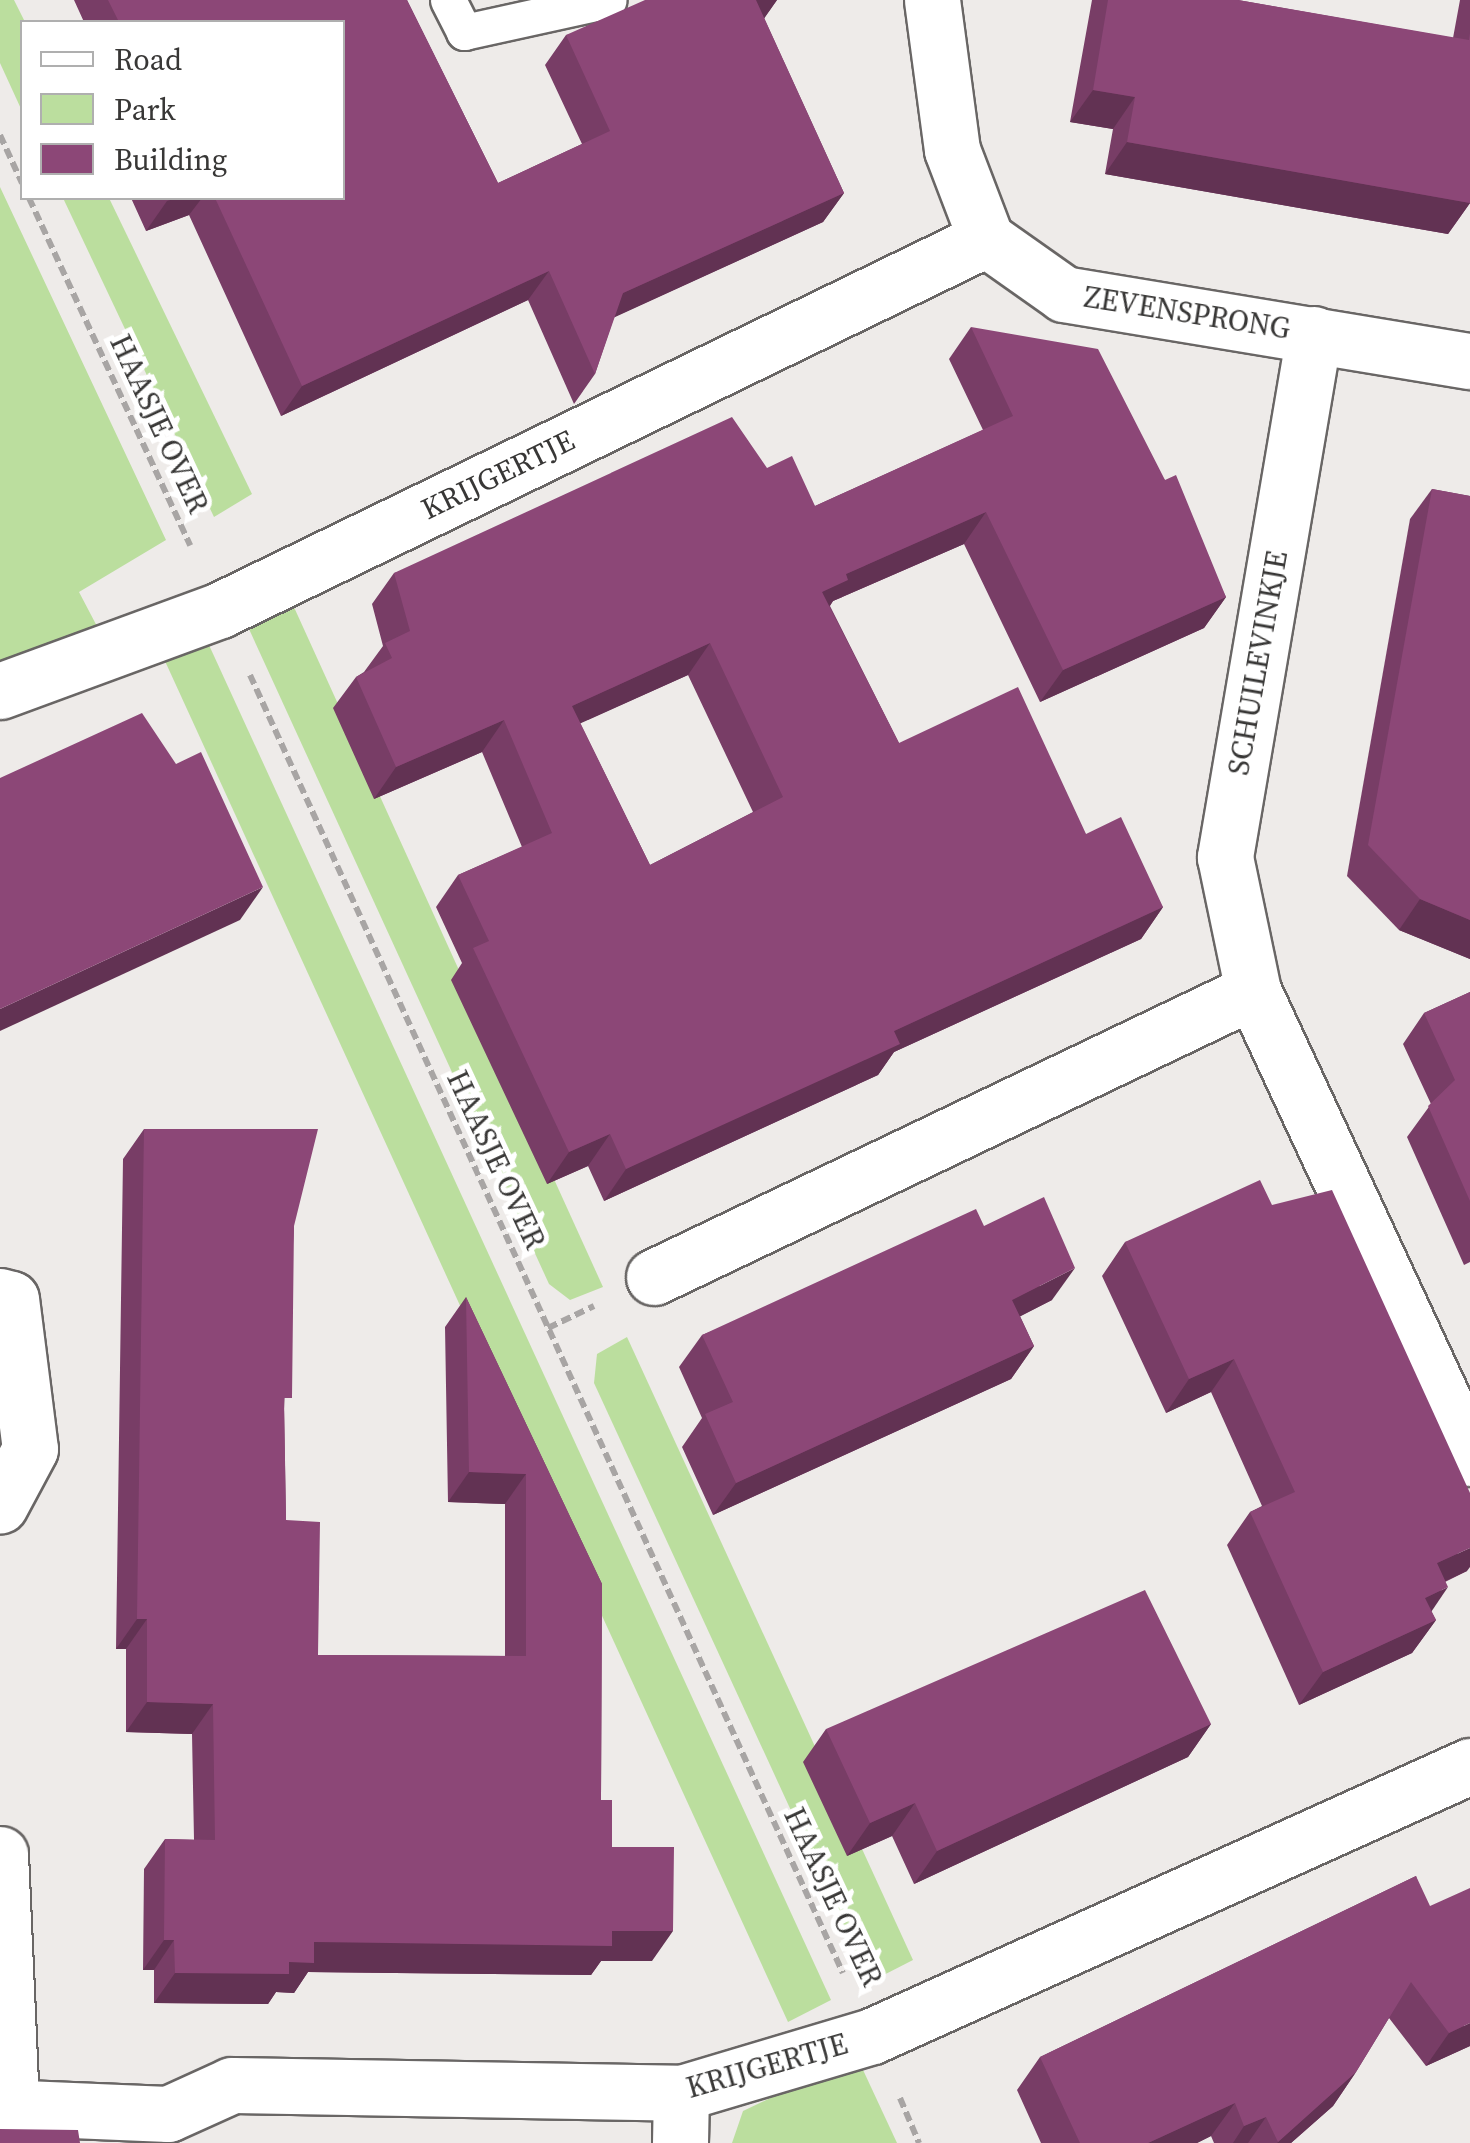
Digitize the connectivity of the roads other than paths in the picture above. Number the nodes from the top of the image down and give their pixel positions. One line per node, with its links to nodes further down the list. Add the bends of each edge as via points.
1 (448, 0): 2 (lane, via 464,32)
2 (609, 0)
3 (932, 0): 4 (street, via 952,150)
4 (986, 239): 5 (street, ZEVENSPRONG, via 1064,294); 7 (street, KRIJGERTJE, via 220,610)
5 (1314, 334): 6 (street, ZEVENSPRONG); 8 (street, SCHUILEVINKJE, via 1225,857)
6 (1470, 361)
7 (0, 691)
8 (1254, 990): 9 (street); 11 (street, SCHUILEVINKJE)
9 (654, 1277)
10 (0, 1296): 12 (street, via 12,1299 30,1448)
11 (1470, 1458)
12 (0, 1505)
13 (1470, 1766): 16 (street, KRIJGERTJE)
14 (0, 1854): 15 (street, KRIJGERTJE)
15 (6, 2107): 16 (street, KRIJGERTJE, via 168,2114 232,2085)
16 (680, 2118)

